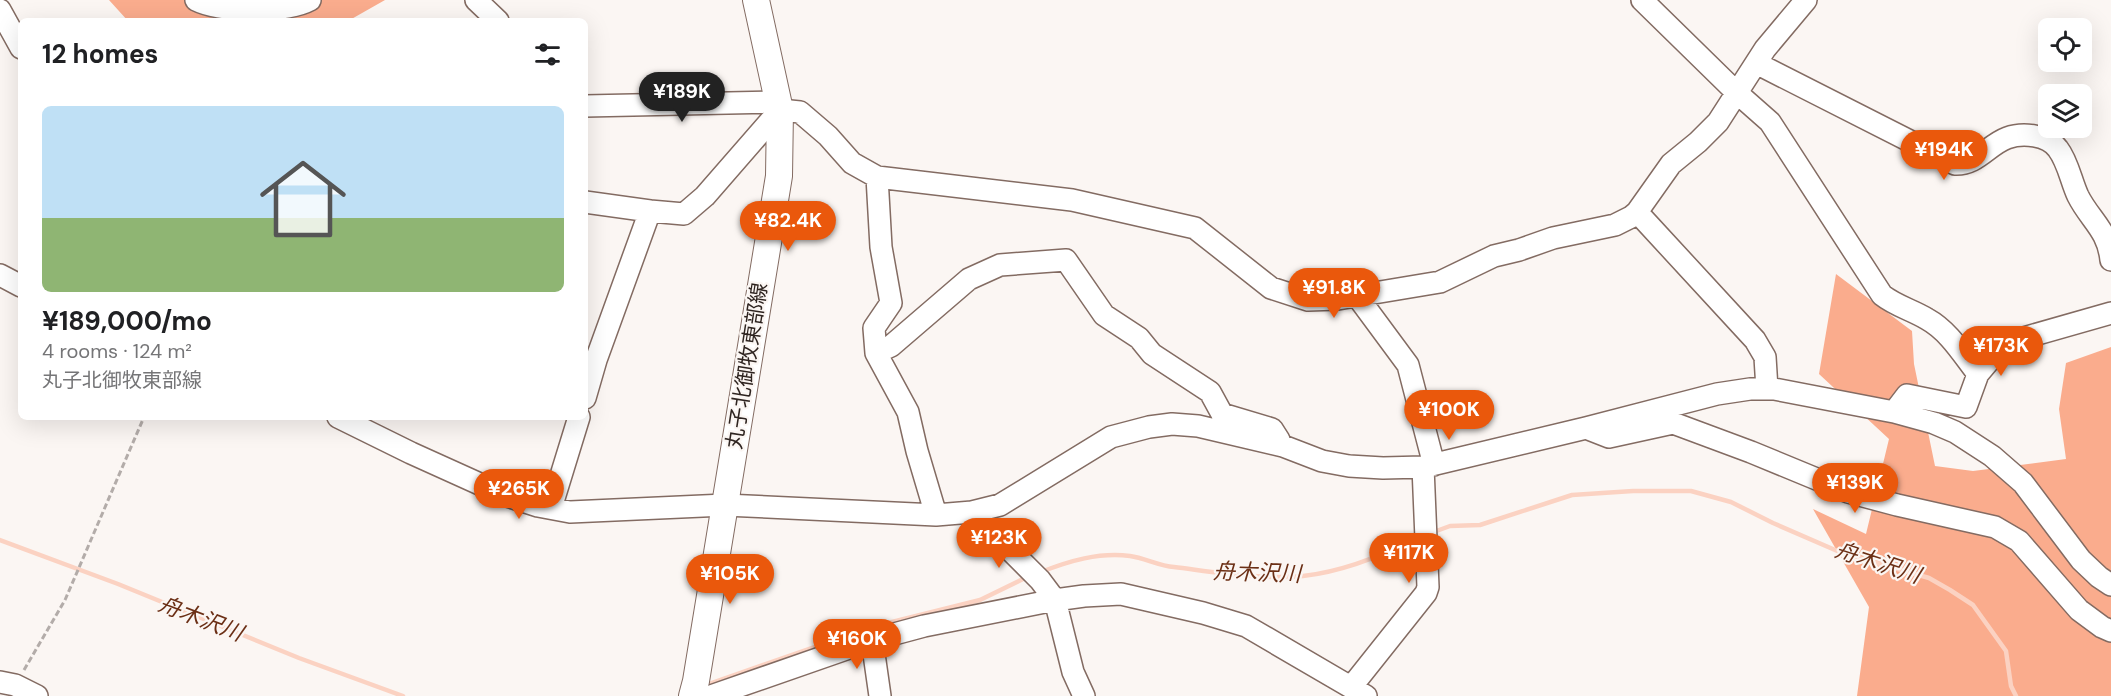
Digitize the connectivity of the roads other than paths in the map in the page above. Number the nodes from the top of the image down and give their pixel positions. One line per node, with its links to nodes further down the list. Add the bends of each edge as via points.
1 (196, 0): 2 (street, via 205,5 255,11)
2 (310, 0)
3 (476, 0): 8 (street)
4 (756, 0): 13 (main road, 丸子北御牧東部線)
5 (1642, 0): 11 (street)
6 (1806, 0): 10 (street)
7 (0, 10): 9 (street)
8 (495, 18)
9 (18, 43)
10 (1756, 63): 11 (street); 18 (street, via 1955,164 1974,160 2007,138 2022,135 2047,139 2058,148 2079,197 2103,231)
11 (1736, 92): 17 (street, via 1718,122 1671,164); 24 (street, via 1770,122 1882,294 1942,329)
12 (588, 106): 13 (street)
13 (779, 106): 14 (street, via 800,112 852,163); 16 (street, via 705,196 684,214); 33 (main road, 丸子北御牧東部線, via 779,176)
14 (877, 177): 21 (street, via 1072,200 1195,228 1271,288 1308,300); 23 (street, via 881,247 891,303 874,328)
15 (588, 202): 16 (street)
16 (650, 212): 25 (street)
17 (1637, 212): 21 (street, via 1615,225 1494,256 1440,282); 26 (street, via 1755,340 1765,357)
18 (2111, 260)
19 (0, 275): 20 (street)
20 (18, 284)
21 (1358, 296): 32 (street, via 1408,365)
22 (2111, 313): 24 (street, via 2020,339 1999,349)
23 (876, 353): 31 (street, via 891,346 969,279 1000,265 1066,260 1104,315 1138,338 1152,354 1210,392 1222,414 1272,429); 36 (street, via 908,412)
24 (1978, 374): 27 (street, via 1966,407 1907,395)
25 (588, 388)
26 (1767, 389): 27 (street); 30 (street, via 1717,394)
27 (1894, 412): 37 (street, via 1955,432 1992,456 2023,483 2081,560)
28 (344, 420): 34 (street, via 504,495)
29 (578, 420): 34 (street)
30 (1586, 428): 32 (street); 39 (street, via 1609,437 1673,423 1848,492 1995,527 2019,541 2079,610)
31 (1282, 446): 32 (street, via 1348,466); 35 (street, via 1198,426 1172,424 1130,431 1091,448 1000,505)
32 (1429, 466): 42 (street, via 1428,587)
33 (725, 505): 34 (street, via 570,512); 36 (street); 44 (main road, 丸子北御牧東部線)
34 (551, 508)
35 (972, 512): 36 (street); 38 (street)
36 (936, 515)
37 (2111, 585)
38 (1055, 600): 40 (street); 42 (street, via 1121,594 1214,616 1246,626); 47 (street, via 1073,672)
39 (2111, 630)
40 (872, 640): 45 (street); 46 (street)
41 (8, 684): 43 (street)
42 (1359, 691)
43 (37, 696)
44 (692, 696)
45 (711, 696)
46 (880, 696)
47 (1084, 696)

